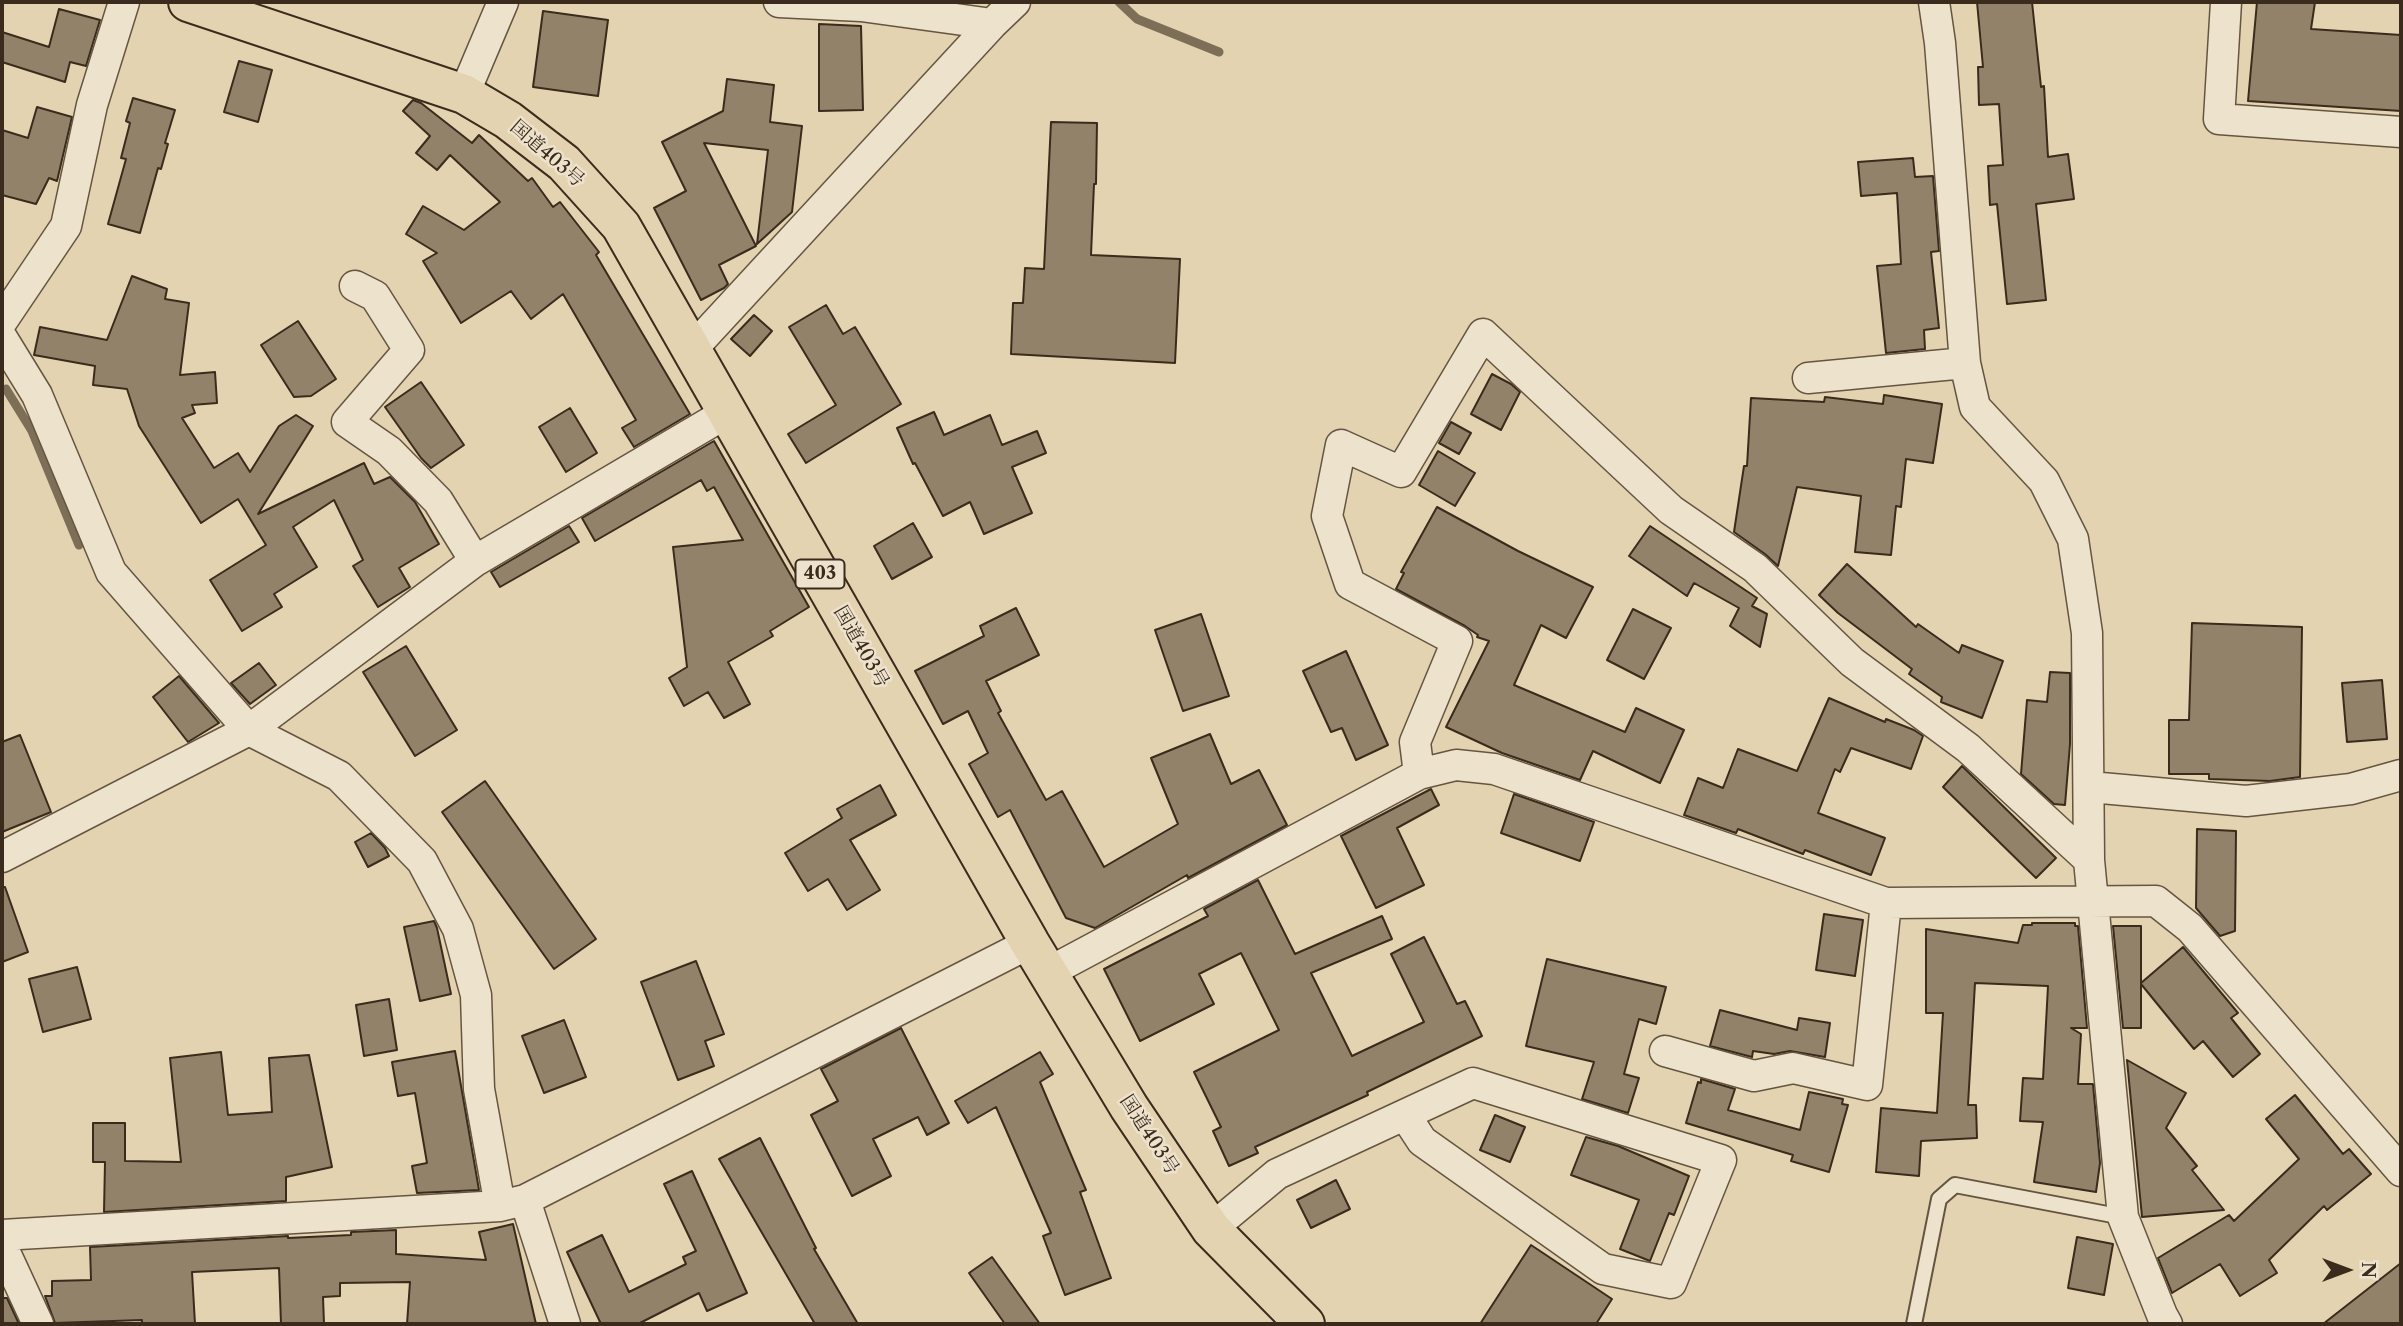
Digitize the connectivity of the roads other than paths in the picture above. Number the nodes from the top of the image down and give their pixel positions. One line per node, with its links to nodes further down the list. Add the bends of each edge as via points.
1 (124, 2): 13 (street, via 92,105 66,226)
2 (188, 2): 8 (highway, 国道403号 / 403)
3 (503, 2): 10 (street)
4 (779, 2): 9 (street, via 861,6)
5 (1015, 2): 9 (street)
6 (1934, 2): 16 (street)
7 (2226, 2): 11 (street, via 2219,119)
8 (242, 10): 10 (highway, 国道403号 / 403)
9 (992, 24): 15 (street)
10 (464, 94): 15 (highway, 国道403号 / 403, via 508,120 564,163 621,226)
11 (2401, 132)
12 (355, 286): 19 (street, via 375,296 409,350 347,422 389,451 438,501)
13 (2, 321)
14 (2, 338): 20 (street, via 37,395 111,572)
15 (692, 349): 18 (highway, 国道403号 / 403)
16 (1965, 363): 17 (street); 23 (street, via 1975,407 2044,481 2073,539 2087,633)
17 (1808, 378)
18 (728, 412): 19 (street); 28 (highway, 国道403号 / 403)
19 (475, 561): 20 (street)
20 (249, 730): 24 (street); 32 (street, via 339,776 422,861 458,929 476,995 479,1089)
21 (1419, 774): 25 (street, via 1415,743 1457,641 1350,584 1327,516 1341,445 1401,472 1483,334 1671,510 1755,568 1852,662 1968,748); 27 (street, via 1456,765 1494,769); 28 (street)
22 (2401, 775): 23 (street, via 2351,789 2246,801)
23 (2090, 787): 25 (street)
24 (2, 857)
25 (2089, 860): 26 (street)
26 (2093, 900): 27 (street); 31 (street, via 2156,901 2190,928); 33 (street)
27 (1886, 903): 29 (street, via 1867,1085 1793,1068 1754,1076)
28 (1040, 958): 32 (street); 34 (highway, 国道403号 / 403, via 1129,1107)
29 (1665, 1051)
30 (1405, 1115): 30 (street, via 1473,1083 1721,1160 1671,1283 1603,1269 1422,1142); 34 (street, via 1277,1174)
31 (2401, 1171)
32 (512, 1203): 35 (street); 38 (street)
33 (2123, 1217): 40 (lane, via 1955,1185 1939,1199); 41 (street)
34 (1211, 1229): 39 (highway, 国道403号 / 403)
35 (2, 1235)
36 (2, 1246): 37 (street)
37 (38, 1324)
38 (565, 1324)
39 (1306, 1324)
40 (1913, 1324)
41 (2167, 1324)

